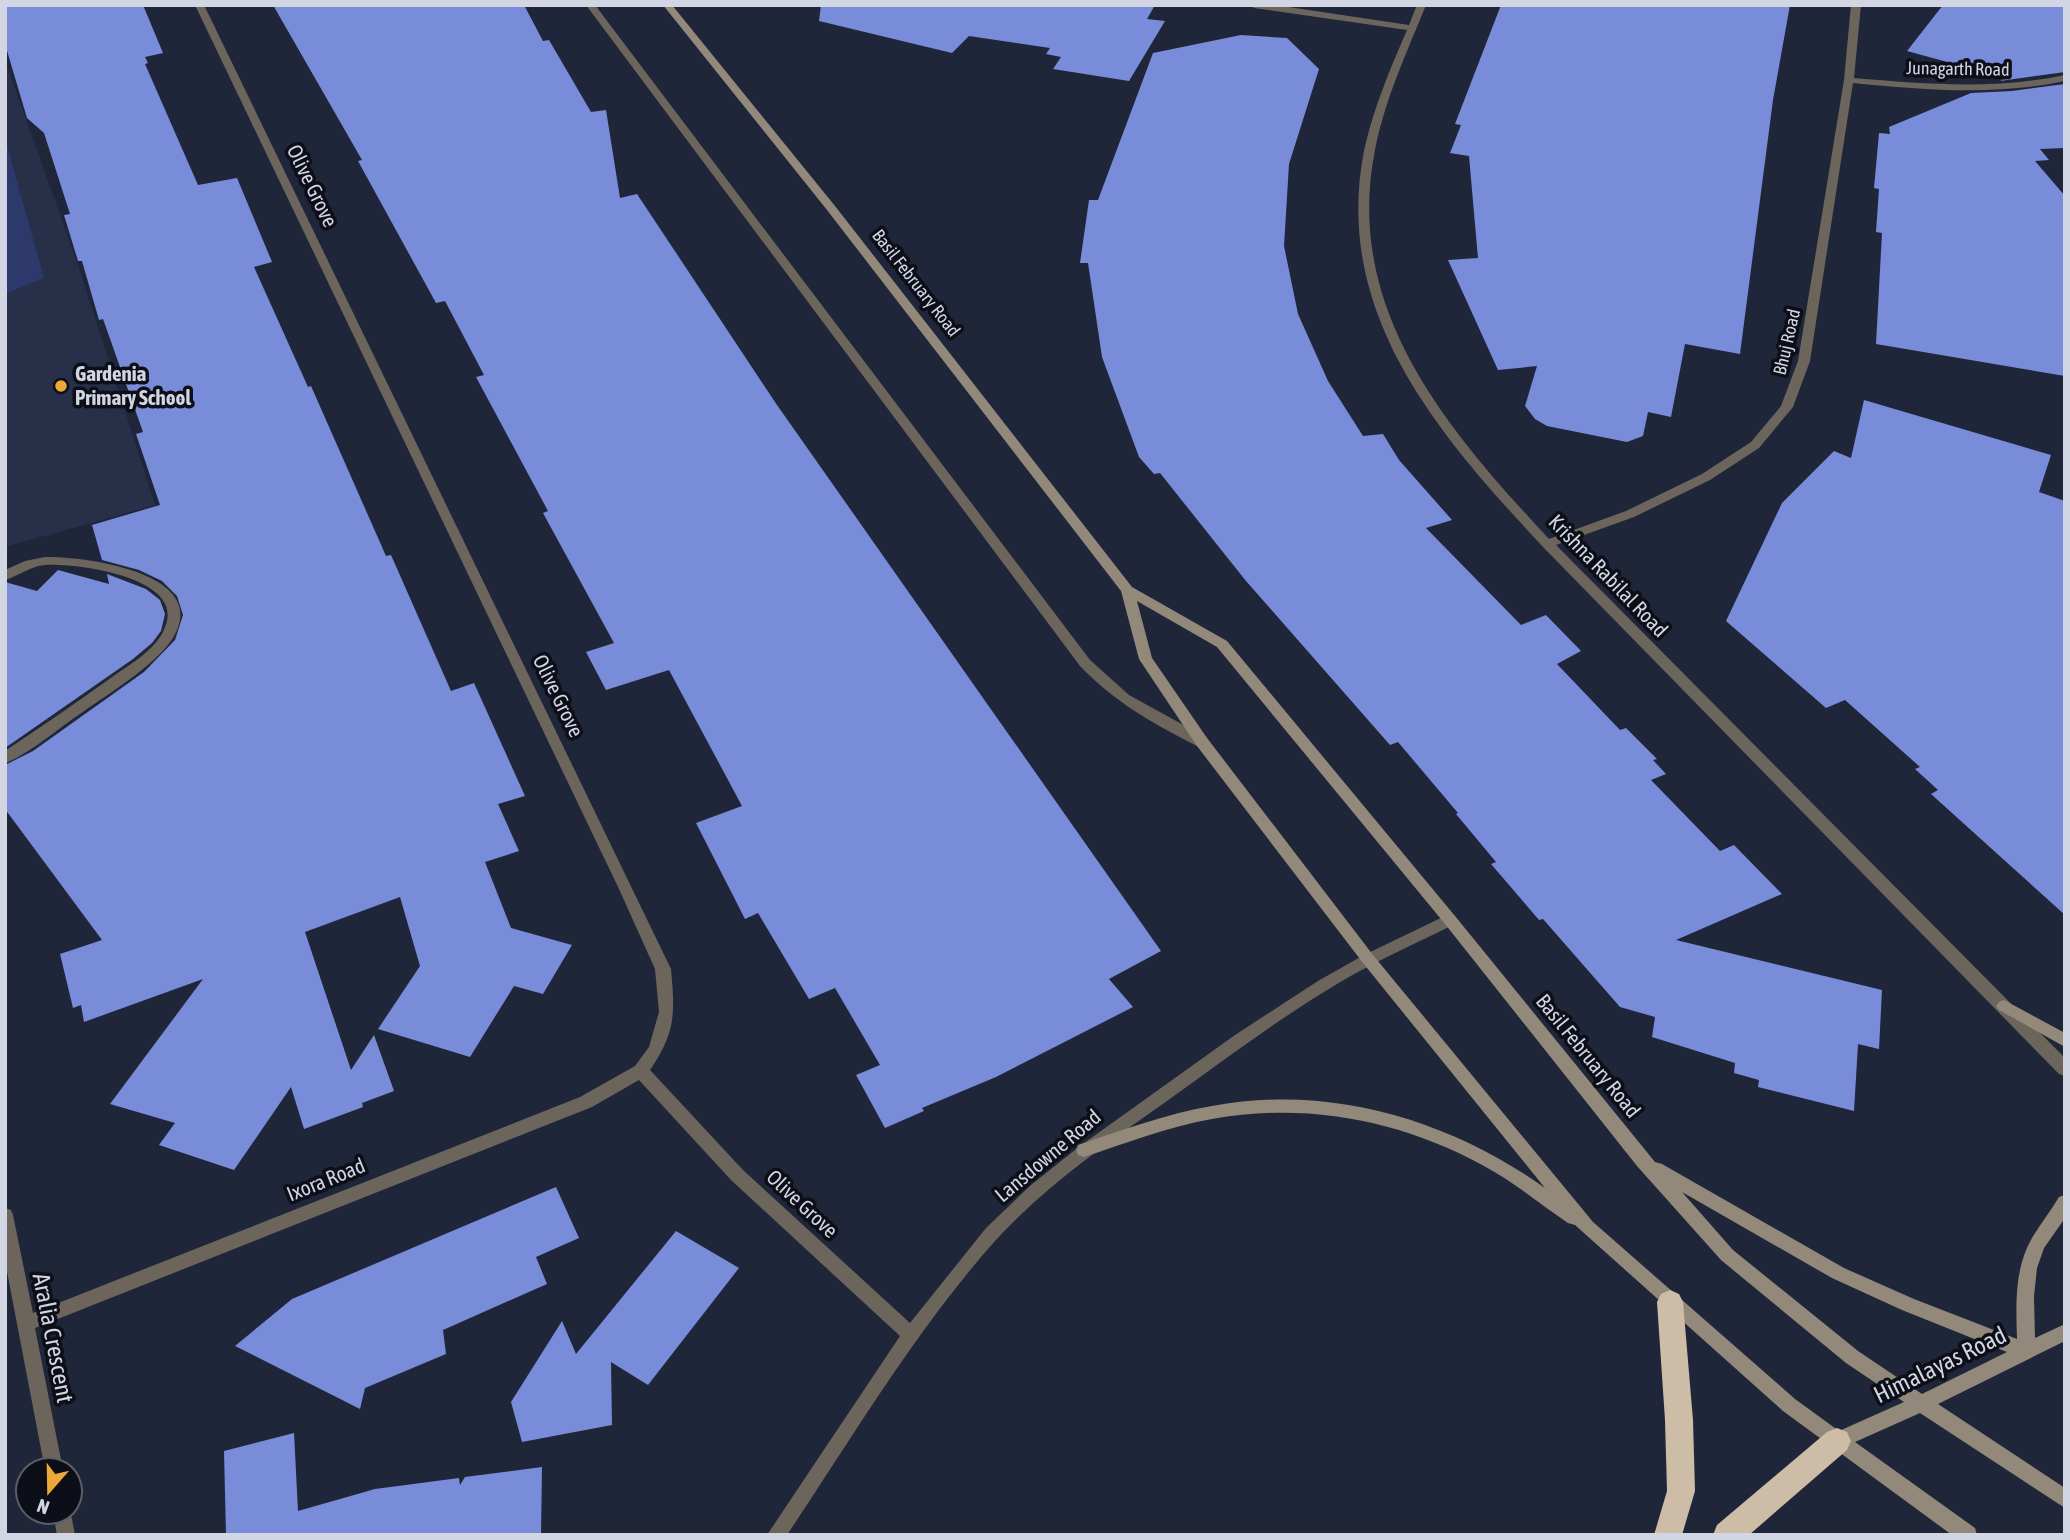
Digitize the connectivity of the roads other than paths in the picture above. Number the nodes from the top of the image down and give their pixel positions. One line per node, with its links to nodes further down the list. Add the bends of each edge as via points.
1 (199, 5): 20 (street, Olive Grove, via 663,969 667,1012 656,1049)
2 (590, 5): 13 (street, via 1085,663 1103,684 1142,712)
3 (667, 5): 12 (street, Basil February Road)
4 (1254, 5): 7 (street)
5 (1422, 5): 7 (street, Krishna Rabilal Road)
6 (1856, 5): 9 (street, Bhuj Road)
7 (1412, 28): 10 (street, Krishna Rabilal Road, via 1380,112 1366,170 1363,226 1370,279 1387,332 1424,398 1469,461)
8 (2065, 78): 9 (street, Junagarth Road, via 1997,89)
9 (1849, 79): 10 (street, Bhuj Road, via 1804,361 1787,407 1755,445 1706,477 1630,514)
10 (1547, 544): 17 (street, Krishna Rabilal Road)
11 (5, 576): 14 (street, via 43,561 68,561 115,572 157,585 169,597 174,617 169,635 146,659)
12 (1127, 590): 13 (street, Basil February Road, via 1146,659); 15 (street, Basil February Road, via 1222,645)
13 (1202, 742): 16 (street, Basil February Road)
14 (5, 758)
15 (1450, 920): 16 (street, Lansdowne Road); 22 (street, Basil February Road)
16 (1368, 959): 21 (street, Lansdowne Road, via 1234,1044); 25 (street, Basil February Road)
17 (2004, 1006): 18 (street); 19 (street, Krishna Rabilal Road)
18 (2065, 1041)
19 (2065, 1069)
20 (641, 1072): 27 (street, Ixora Road, via 586,1102); 29 (street, Olive Grove, via 731,1169)
21 (1084, 1150): 25 (street, via 1172,1121 1233,1110 1325,1107 1381,1116 1433,1134 1490,1161); 29 (street, Lansdowne Road, via 973,1255)
22 (1643, 1161): 30 (street, via 1838,1273); 31 (street, Basil February Road, via 1727,1255 1852,1356)
23 (2065, 1202): 30 (street, via 2037,1244 2029,1268)
24 (5, 1215): 27 (street, Aralia Crescent)
25 (1587, 1227): 26 (street, Basil February Road)
26 (1670, 1301): 32 (street, Basil February Road); 36 (highway, via 1681,1491)
27 (25, 1324): 33 (street, Aralia Crescent)
28 (2065, 1332): 30 (street, Himalayas Road)
29 (911, 1335): 35 (street, Lansdowne Road)
30 (2026, 1351): 31 (street, Himalayas Road)
31 (1924, 1402): 32 (street, Himalayas Road); 34 (street, Basil February Road)
32 (1837, 1441): 37 (highway); 38 (street, Basil February Road)
33 (51, 1456)
34 (2065, 1499)
35 (776, 1535)
36 (1668, 1535)
37 (1727, 1535)
38 (1968, 1535)

